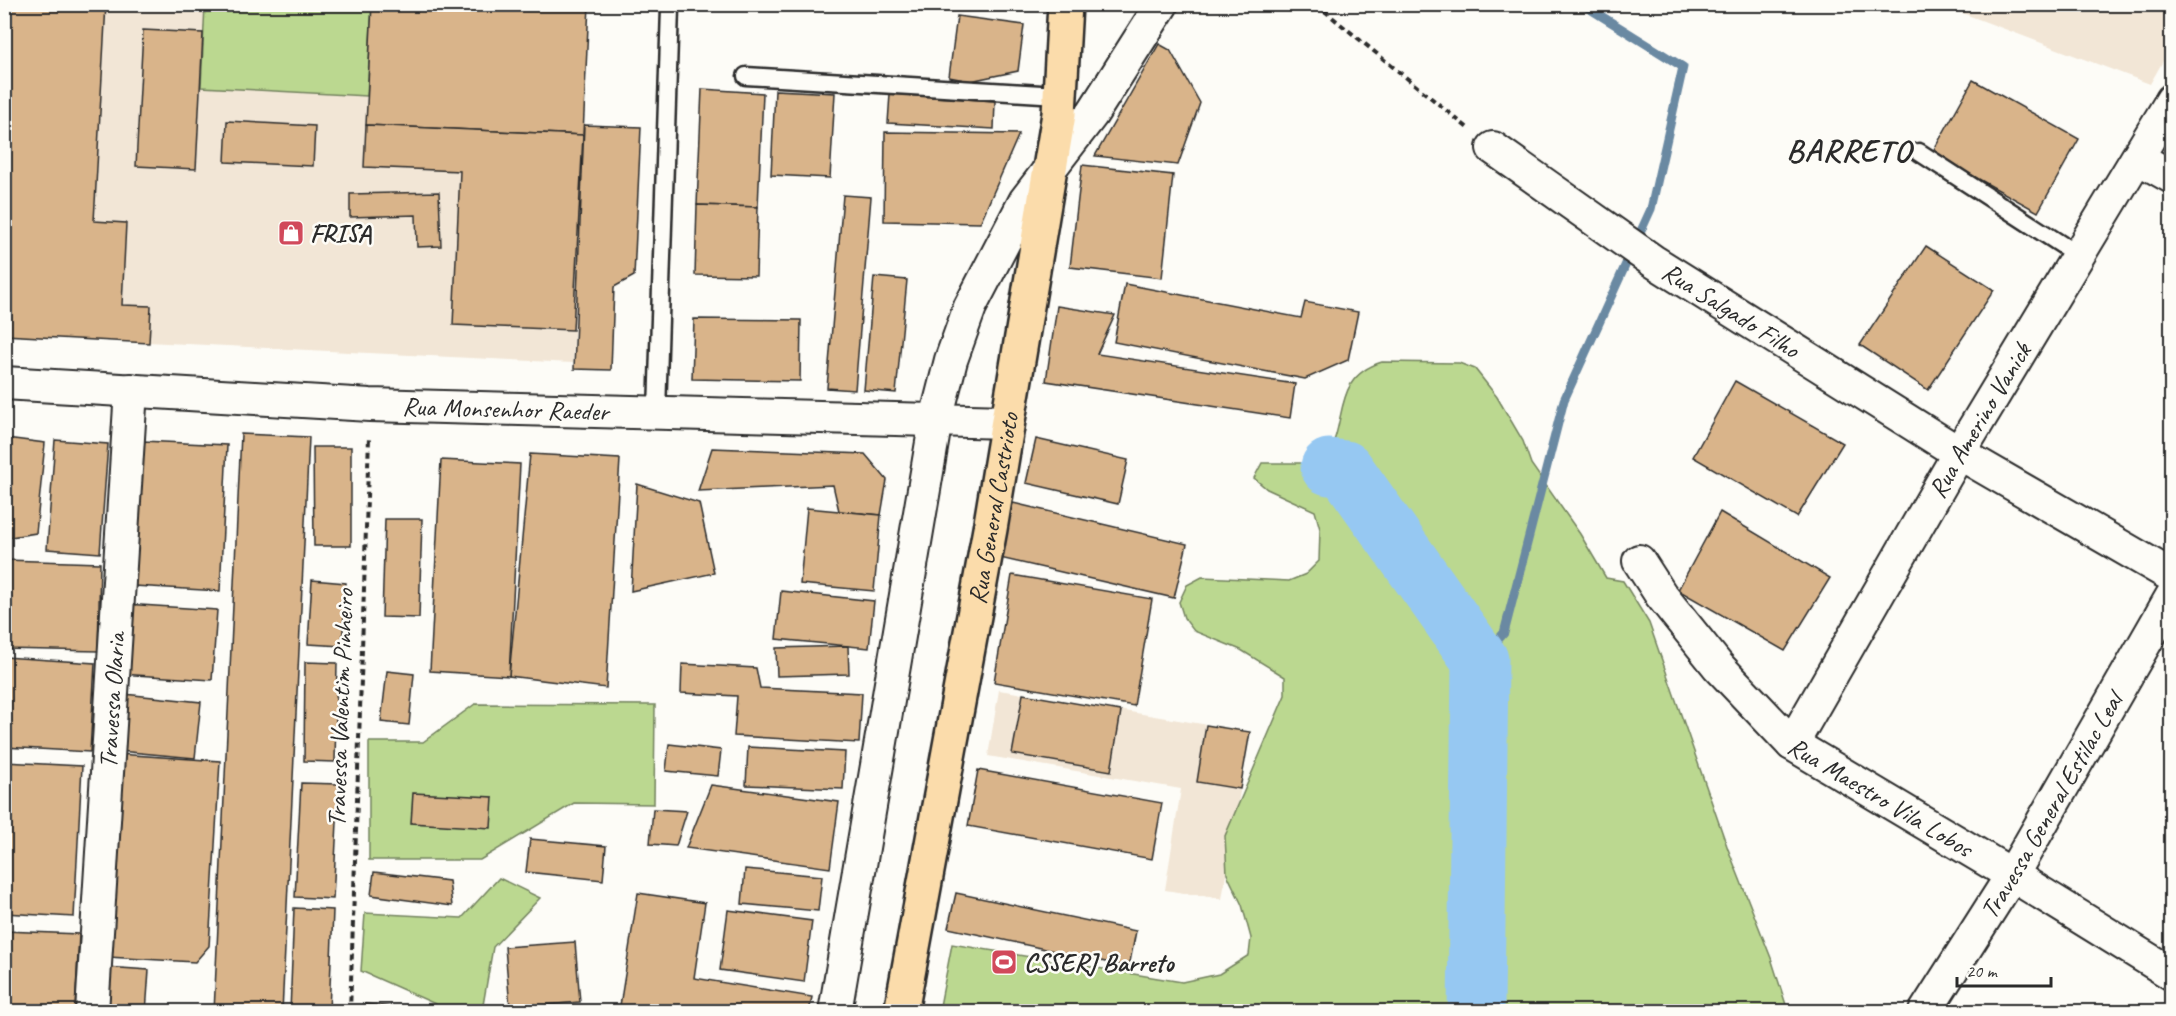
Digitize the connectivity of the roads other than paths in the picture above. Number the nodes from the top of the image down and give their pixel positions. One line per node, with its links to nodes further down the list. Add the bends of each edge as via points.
1 (1065, 4): 5 (main road, Rua General Castrioto)
2 (1162, 4): 10 (street, via 1092,114)
3 (670, 8): 15 (lane)
4 (746, 76): 5 (lane)
5 (1058, 95): 10 (main road, Rua General Castrioto, via 1059,114)
6 (2172, 100): 9 (street, Rua Amerino Vanick)
7 (1493, 148): 18 (street, Rua Salgado Filho, via 1653,261)
8 (1919, 152): 12 (lane)
9 (2139, 158): 11 (street); 12 (street, Rua Amerino Vanick)
10 (1047, 173): 16 (street, via 1025,201 970,307); 17 (main road, Rua General Castrioto)
11 (2172, 177)
12 (2079, 256): 18 (street, Rua Amerino Vanick)
13 (4, 382): 14 (street, Rua Monsenhor Raeder)
14 (131, 390): 15 (street, Rua Monsenhor Raeder, via 370,405); 25 (street, Travessa Olaria)
15 (657, 412): 16 (street, Rua Monsenhor Raeder)
16 (936, 420): 17 (street, Rua Monsenhor Raeder); 26 (street)
17 (1007, 422): 27 (main road, Rua General Castrioto)
18 (1959, 453): 20 (street, Rua Salgado Filho); 22 (street, Rua Amerino Vanick)
19 (1639, 561): 22 (street, Rua Maestro Vila Lobos, via 1718,666)
20 (2172, 576)
21 (2172, 596): 23 (street, Travessa General Estilac Leal)
22 (1792, 744): 23 (street, Rua Maestro Vila Lobos)
23 (2012, 875): 24 (street, Rua Maestro Vila Lobos); 28 (street, Travessa General Estilac Leal)
24 (2172, 975)
25 (92, 1011)
26 (835, 1011)
27 (901, 1011)
28 (1925, 1011)

